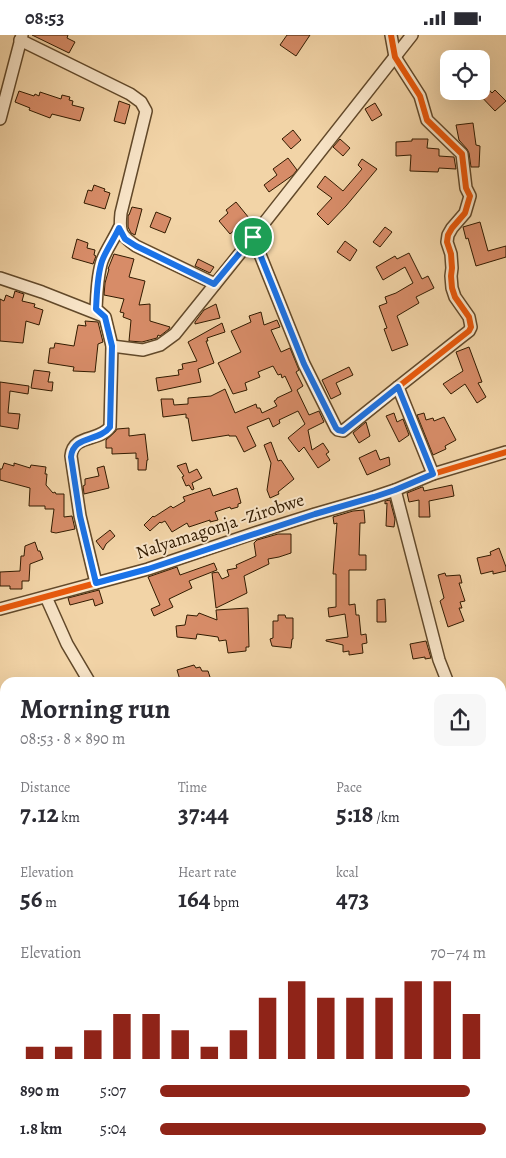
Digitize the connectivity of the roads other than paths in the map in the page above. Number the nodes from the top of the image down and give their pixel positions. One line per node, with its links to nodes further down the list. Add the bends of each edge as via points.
1 (391, 35): 4 (street)
2 (412, 35): 4 (street)
3 (21, 37): 5 (street); 6 (street, via 130,94 141,102 146,111)
4 (395, 57): 7 (street); 12 (street, via 420,96 427,120 462,154 470,196 465,213 452,228 447,243 451,254 452,288 469,317 471,327)
5 (0, 119)
6 (119, 228): 9 (street, via 125,239 136,246); 10 (street, via 98,275 96,309)
7 (253, 237): 9 (street); 12 (street, via 304,364 336,428 343,431)
8 (0, 278): 10 (street)
9 (214, 284): 11 (street, via 175,334 160,345 143,350)
10 (105, 317): 11 (street)
11 (112, 346): 16 (street, via 110,427 102,435 76,444 71,451 80,516)
12 (398, 387): 14 (street)
13 (506, 452): 14 (street, Nalyamagonja -Zirobwe)
14 (433, 474): 15 (street, Nalyamagonja -Zirobwe)
15 (395, 490): 16 (street, Nalyamagonja -Zirobwe); 20 (street)
16 (96, 583): 17 (street, Nalyamagonja -Zirobwe)
17 (46, 597): 18 (street, Nalyamagonja -Zirobwe); 19 (street)
18 (0, 609)
19 (87, 677)
20 (446, 677)

